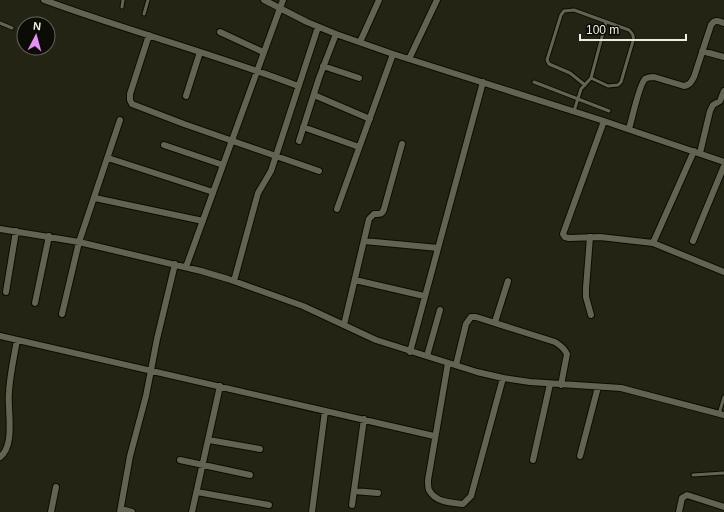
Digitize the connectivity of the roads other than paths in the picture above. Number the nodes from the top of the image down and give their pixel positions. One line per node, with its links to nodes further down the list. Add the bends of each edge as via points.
1 (44, 0): 18 (street)
2 (123, 0): 8 (lane)
3 (148, 0): 10 (lane)
4 (264, 0): 9 (street)
5 (283, 0): 9 (street)
6 (379, 0): 19 (street)
7 (438, 0): 25 (street)
8 (122, 7)
9 (279, 8): 14 (street); 22 (street)
10 (144, 14)
11 (606, 22): 29 (lane); 29 (lane, via 632,33 634,37 630,55 618,85 608,86); 32 (lane, via 574,10 561,14 547,60 549,64 575,76)
12 (724, 22): 20 (street, via 713,22)
13 (0, 23): 15 (lane)
14 (318, 27): 17 (street); 33 (street)
15 (12, 28)
16 (220, 32): 22 (street)
17 (336, 34): 19 (street); 26 (street)
18 (149, 35): 21 (street); 45 (street, via 133,85 130,100 132,104)
19 (360, 42): 23 (street)
20 (702, 51): 24 (street); 44 (street, via 692,82 688,85 649,76 646,78)
21 (200, 52): 27 (street); 36 (street)
22 (263, 52): 27 (street)
23 (393, 54): 25 (street); 40 (street)
24 (724, 57)
25 (409, 59): 30 (street)
26 (324, 66): 28 (street); 35 (street)
27 (257, 70): 33 (street); 45 (street)
28 (359, 78)
29 (592, 78): 32 (lane)
30 (483, 82): 38 (street); 69 (street)
31 (534, 82): 37 (lane)
32 (585, 85): 37 (lane)
33 (298, 86): 51 (street)
34 (724, 91): 50 (street, via 720,101 713,105 710,111)
35 (314, 95): 40 (street); 43 (street)
36 (186, 96)
37 (578, 99): 38 (lane); 39 (lane)
38 (574, 111): 42 (street)
39 (608, 111)
40 (370, 119): 49 (street)
41 (120, 120): 52 (street)
42 (604, 120): 44 (street); 64 (street, via 563,234 569,238)
43 (304, 127): 46 (street); 49 (street)
44 (629, 129): 50 (street)
45 (232, 140): 51 (street); 54 (street)
46 (299, 141)
47 (402, 144): 65 (street, via 384,209 370,219)
48 (164, 145): 54 (street)
49 (359, 147): 59 (street)
50 (697, 152): 53 (street); 68 (street)
51 (276, 155): 56 (street); 74 (street, via 271,171 258,193)
52 (108, 158): 57 (street); 58 (street)
53 (724, 162)
54 (223, 165): 57 (street)
55 (724, 166): 66 (street)
56 (319, 170)
57 (213, 192): 60 (street)
58 (95, 198): 60 (street); 67 (street)
59 (337, 209)
60 (202, 221): 71 (street)
61 (0, 229): 62 (street)
62 (16, 231): 63 (street); 76 (street)
63 (49, 236): 67 (street); 78 (street)
64 (590, 237): 68 (street); 81 (street, via 586,297)
65 (364, 241): 69 (street); 73 (street)
66 (693, 241)
67 (79, 242): 70 (street); 80 (street)
68 (653, 243): 72 (street)
69 (438, 248): 77 (street)
70 (175, 264): 71 (street); 90 (street)
71 (186, 267): 74 (street)
72 (724, 272)
73 (355, 280): 77 (street); 83 (street)
74 (234, 281): 83 (street)
75 (508, 281): 82 (street)
76 (6, 292)
77 (424, 296): 86 (street)
78 (35, 303)
79 (440, 310): 87 (street)
80 (62, 314)
81 (591, 315)
82 (495, 322): 89 (street, via 476,317 469,319); 93 (street, via 561,345 567,354)
83 (344, 324): 86 (street, via 376,340)
84 (0, 336): 85 (street)
85 (17, 340): 90 (street); 104 (street, via 9,392 8,445)
86 (410, 352): 87 (street)
87 (427, 356): 88 (street)
88 (448, 363): 89 (street); 100 (street)
89 (456, 365): 91 (street)
90 (151, 371): 94 (street); 118 (street, via 130,456)
91 (503, 378): 92 (street); 100 (street, via 471,496 463,504 446,503 428,490)
92 (550, 384): 93 (street); 106 (street)
93 (561, 385): 95 (street)
94 (220, 386): 97 (street); 101 (street)
95 (598, 386): 98 (street, via 640,392); 103 (street)
96 (724, 398): 98 (lane)
97 (325, 410): 99 (street); 122 (street)
98 (722, 415)
99 (364, 419): 100 (street); 112 (street)
100 (434, 436)
101 (209, 440): 102 (street); 107 (street)
102 (260, 449)
103 (580, 456)
104 (0, 457)
105 (180, 460): 107 (street)
106 (533, 460)
107 (203, 466): 109 (street); 113 (street)
108 (724, 473): 110 (lane)
109 (250, 475)
110 (694, 475)
111 (56, 487): 119 (street)
112 (354, 490): 114 (street); 116 (street)
113 (197, 492): 115 (street); 121 (street)
114 (378, 492)
115 (269, 505)
116 (352, 505)
117 (722, 508): 123 (street, via 687,495 682,498)
118 (120, 511): 120 (street)
119 (51, 512)
120 (132, 512)
121 (192, 512)
122 (312, 512)
123 (679, 512)

